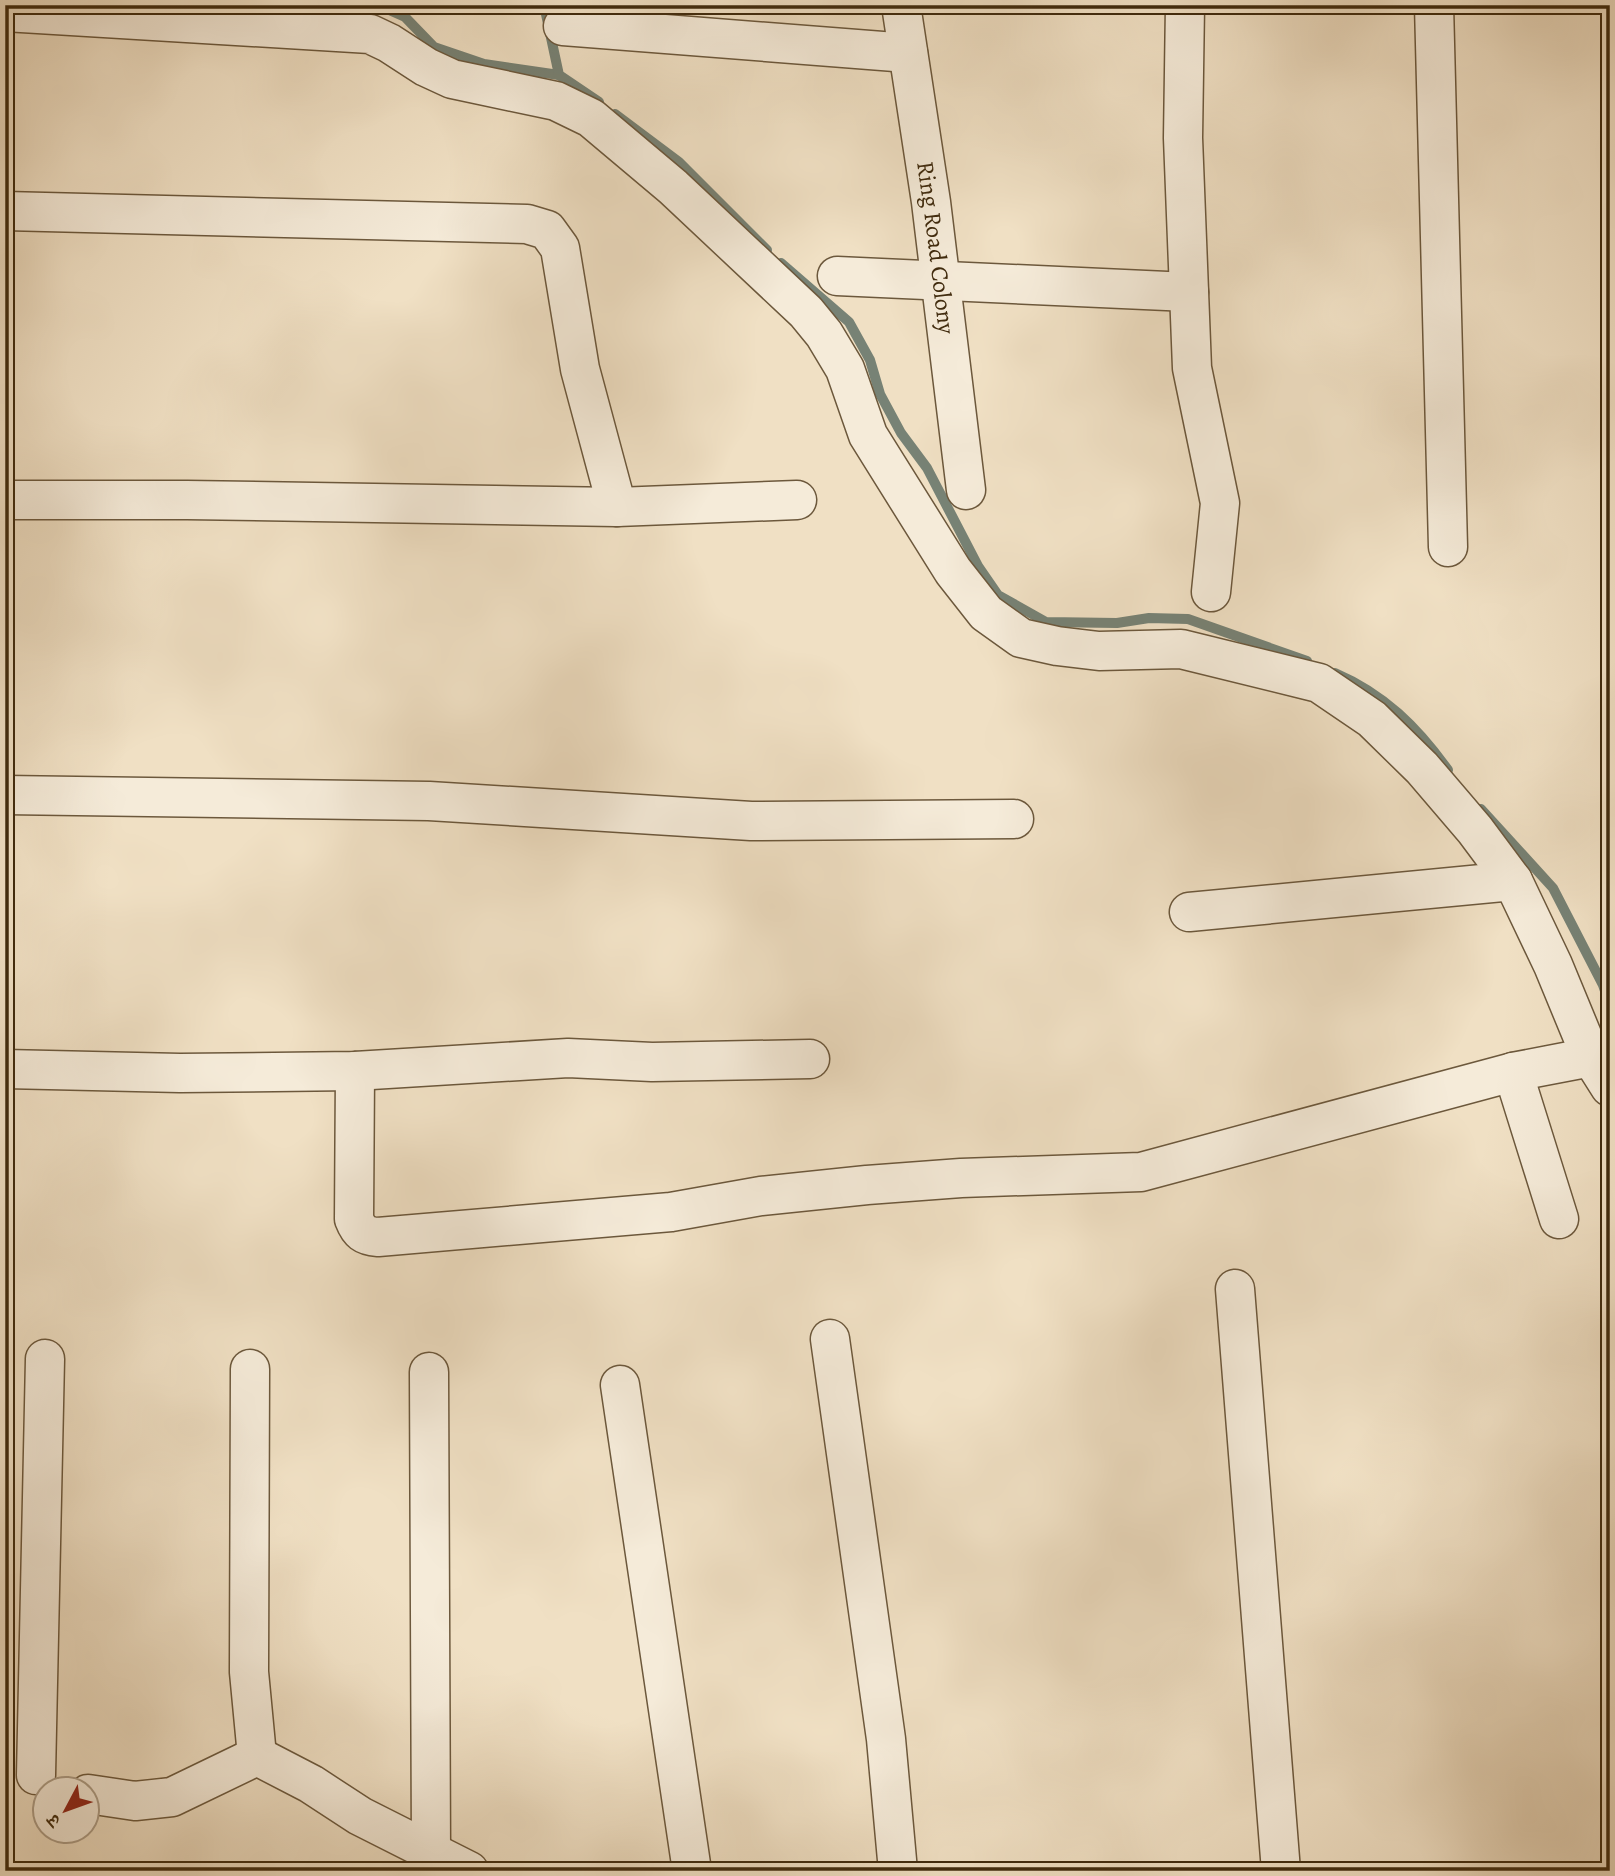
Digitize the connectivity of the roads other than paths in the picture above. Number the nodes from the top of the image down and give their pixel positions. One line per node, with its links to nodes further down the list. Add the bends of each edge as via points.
1 (901, 5): 6 (street, Ring Road Colony)
2 (1185, 5): 10 (street, via 1183,138)
3 (1434, 5): 15 (street)
4 (5, 12): 19 (street, via 370,34 452,79 556,101 591,118 673,187 824,334 845,369 868,435 953,571 986,613 1021,638 1057,646 1099,651 1181,649 1319,683 1372,719 1422,768)
5 (563, 26): 6 (street)
6 (908, 53): 9 (street, Ring Road Colony)
7 (5, 211): 14 (street, via 527,224 547,230 559,248 580,369)
8 (837, 276): 9 (street)
9 (941, 280): 10 (street); 11 (street, Ring Road Colony)
10 (1189, 292): 16 (street, via 1192,368 1220,503)
11 (966, 489)
12 (5, 500): 14 (street)
13 (797, 500): 14 (street)
14 (617, 507)
15 (1448, 547)
16 (1211, 592)
17 (5, 795): 18 (street, via 429,801 751,821)
18 (1014, 819)
19 (1513, 881): 20 (street); 25 (street)
20 (1189, 912)
21 (810, 1059): 23 (street, via 652,1062 568,1058)
22 (5, 1069): 23 (street)
23 (355, 1071): 24 (street, via 355,1219 366,1236 378,1237 671,1212 761,1196 867,1185 1141,1172)
24 (1513, 1072): 25 (street); 26 (street)
25 (1601, 1072)
26 (1559, 1219)
27 (1235, 1289): 40 (street)
28 (830, 1339): 39 (street, via 884,1725)
29 (45, 1359): 34 (street)
30 (250, 1368): 33 (street, via 249,1672)
31 (429, 1372): 36 (street)
32 (620, 1385): 38 (street)
33 (257, 1756): 35 (street, via 172,1797 135,1801); 36 (street)
34 (37, 1774)
35 (102, 1796)
36 (431, 1853): 37 (street)
37 (469, 1871)
38 (692, 1871)
39 (898, 1871)
40 (1281, 1871)

